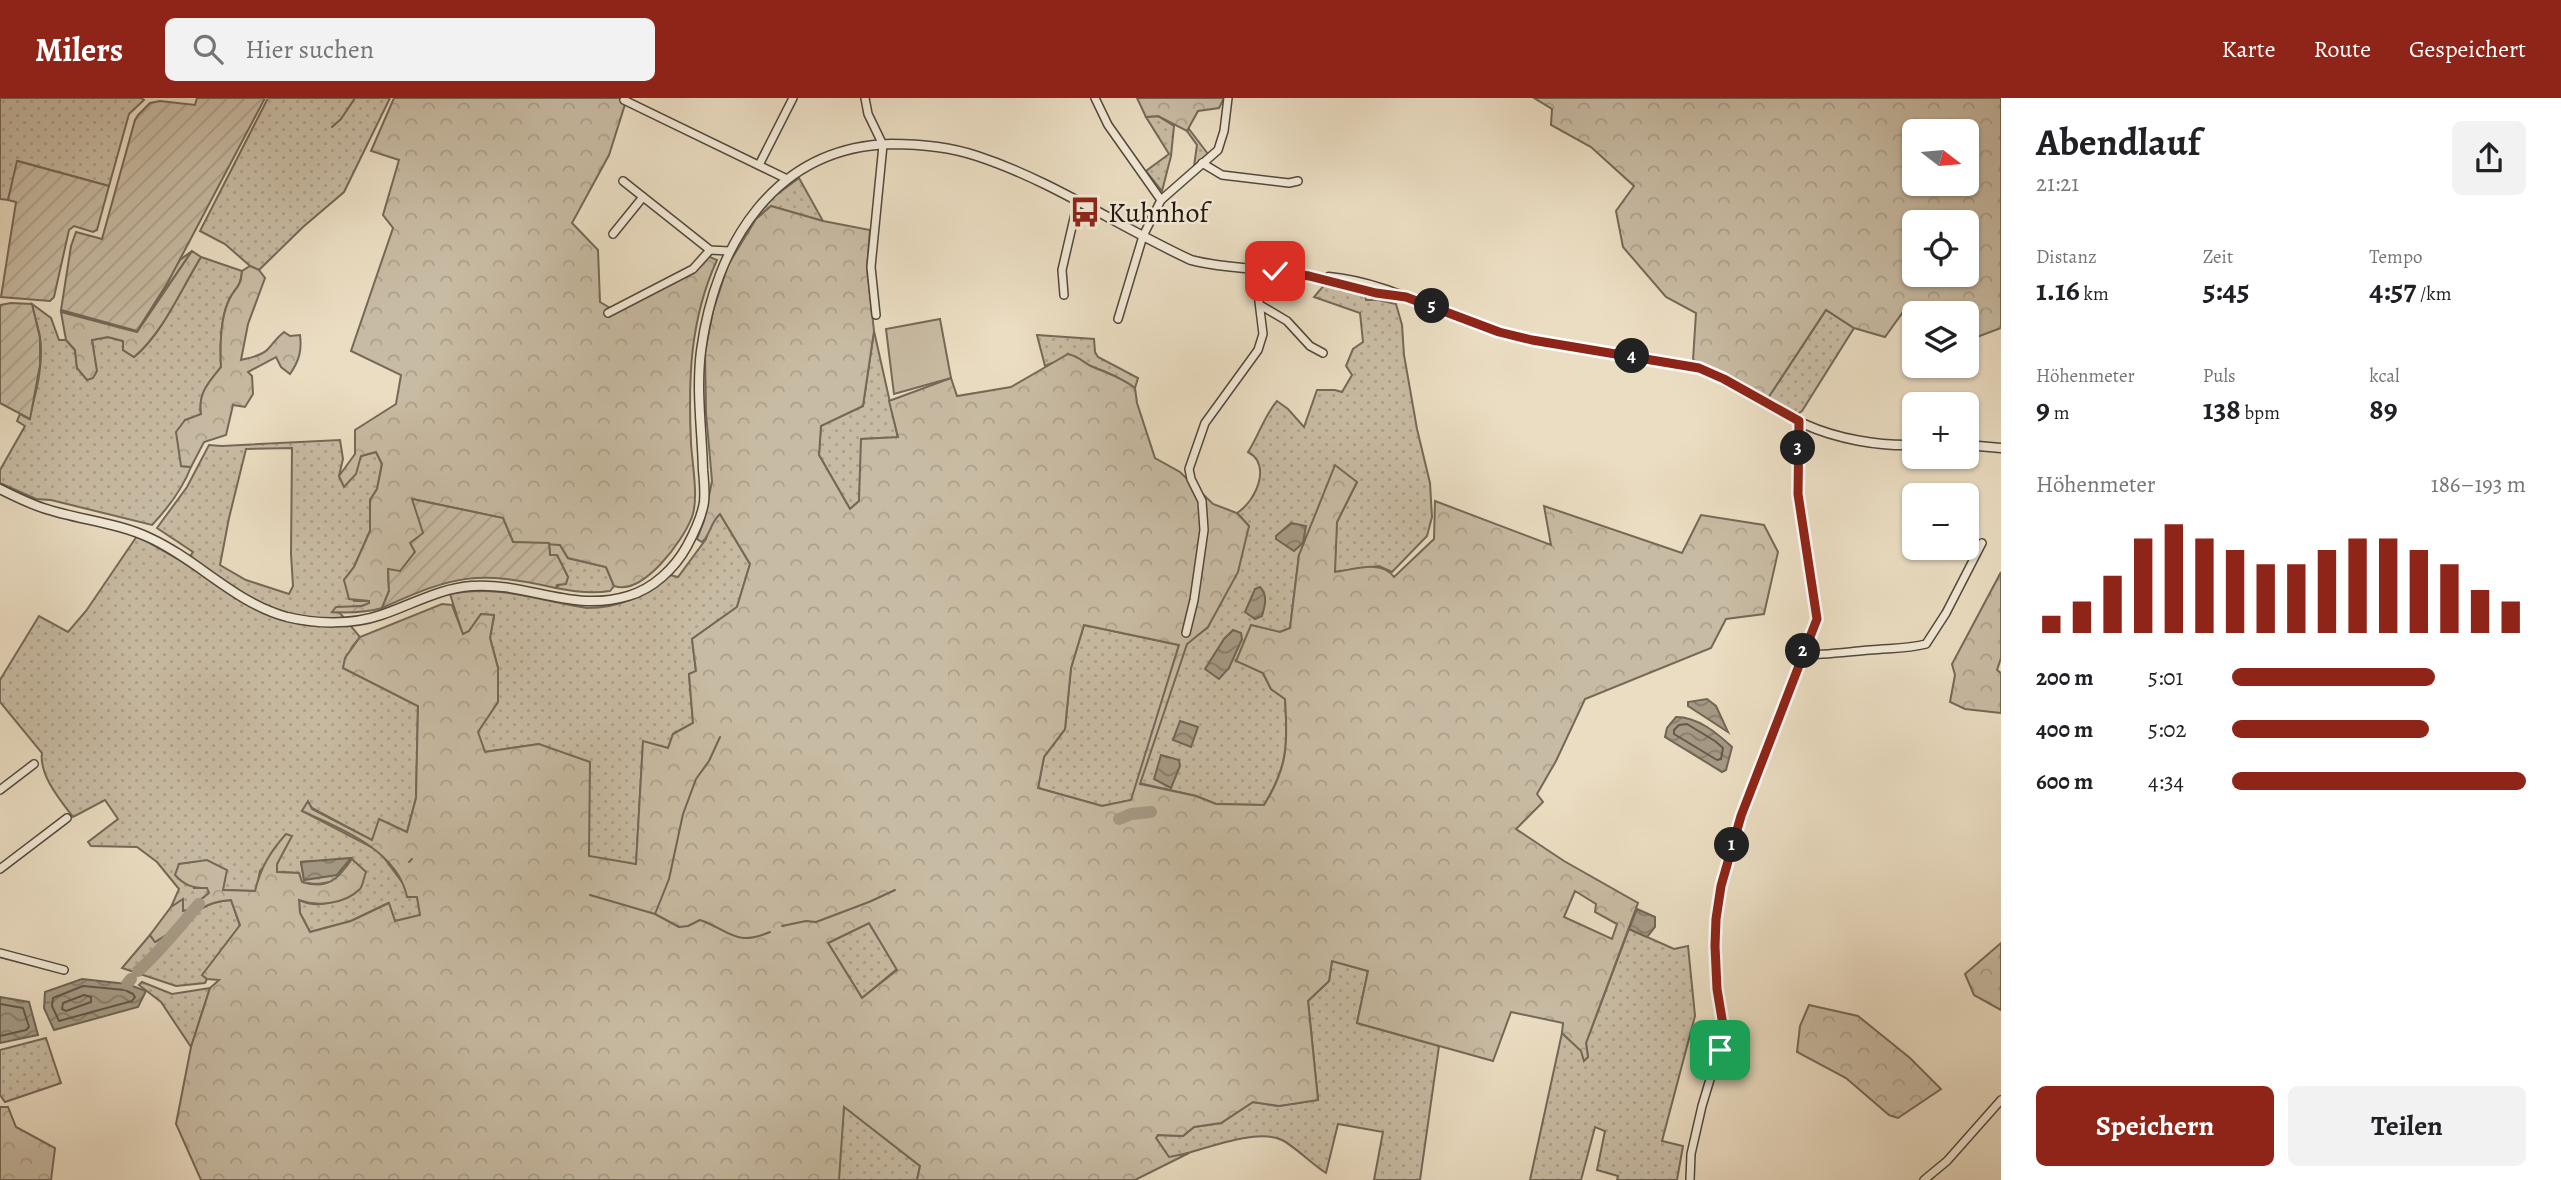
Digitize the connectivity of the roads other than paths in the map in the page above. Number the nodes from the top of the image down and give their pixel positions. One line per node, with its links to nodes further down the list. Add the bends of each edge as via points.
1 (625, 98): 8 (street)
2 (793, 98): 8 (street)
3 (865, 98): 6 (street)
4 (1095, 98): 13 (street, via 1108,125)
5 (1228, 98): 7 (street, via 1218,150)
6 (883, 145): 9 (street, via 829,156); 14 (street, via 916,144 972,154); 25 (street, via 871,267)
7 (1202, 163): 11 (street, via 1222,175); 13 (street)
8 (759, 165): 9 (street)
9 (787, 180): 18 (street, via 746,221)
10 (623, 181): 12 (street)
11 (1298, 181)
12 (643, 197): 15 (street); 17 (street)
13 (1161, 200): 16 (street)
14 (1078, 201): 16 (street); 21 (street, via 1062,270)
15 (613, 234)
16 (1143, 236): 19 (street, via 1191,260); 26 (street)
17 (709, 250): 18 (street); 24 (street, via 693,269)
18 (729, 251): 32 (street, via 708,311 701,354 698,395 704,502 687,546 672,568 632,595 604,601 564,600 509,587 470,586 376,617 309,621 266,610 146,536 46,509)
19 (1255, 270): 20 (street); 23 (street)
20 (1309, 276): 22 (street); 22 (street, via 1347,279)
21 (1065, 295)
22 (1406, 297): 28 (street, via 1532,340 1699,368)
23 (1260, 305): 27 (street, via 1287,321); 34 (street, via 1263,334 1258,350 1205,423 1189,469 1202,501 1203,530)
24 (608, 313)
25 (876, 315)
26 (1118, 319)
27 (1323, 353)
28 (1799, 421): 29 (street, via 1855,440); 35 (street, via 1798,494 1817,619)
29 (1902, 445)
30 (1979, 445): 31 (street)
31 (2001, 448)
32 (0, 489)
33 (1982, 543): 35 (street, via 1926,644)
34 (1186, 633)
35 (1802, 655): 43 (street, via 1741,816 1721,886 1715,946 1723,1036 1691,1154)
36 (34, 764): 37 (street)
37 (0, 789)
38 (67, 818): 39 (street)
39 (0, 869)
40 (0, 953): 41 (street)
41 (65, 970)
42 (2001, 1100): 44 (street)
43 (1690, 1180)
44 (1924, 1180)

